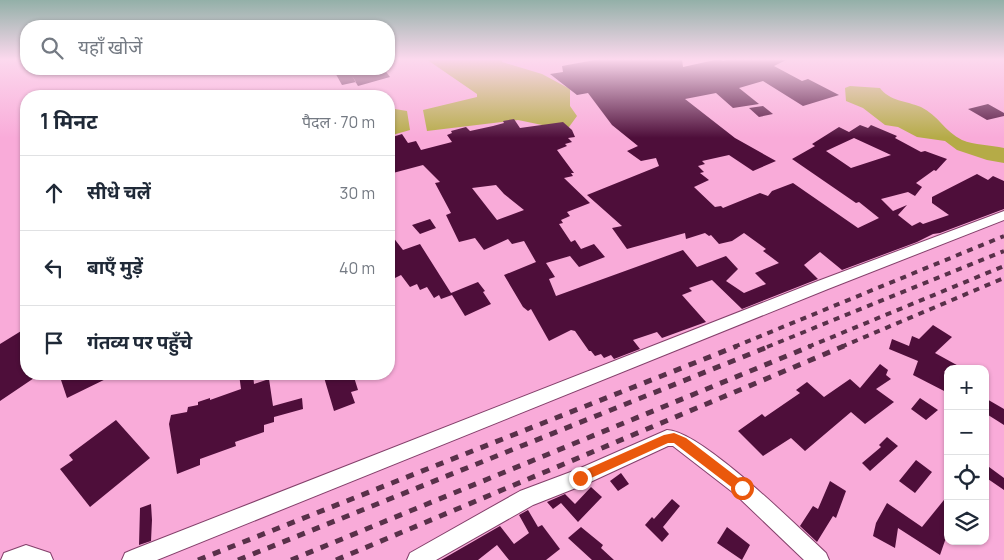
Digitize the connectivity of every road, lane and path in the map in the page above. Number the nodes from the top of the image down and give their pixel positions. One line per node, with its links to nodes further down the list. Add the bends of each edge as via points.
1 (1004, 215): 4 (street)
2 (11, 560): 3 (street, via 26,556)
3 (43, 560)
4 (132, 560)
5 (417, 560): 6 (street, via 527,498 667,438 683,442 742,488)
6 (819, 560)

